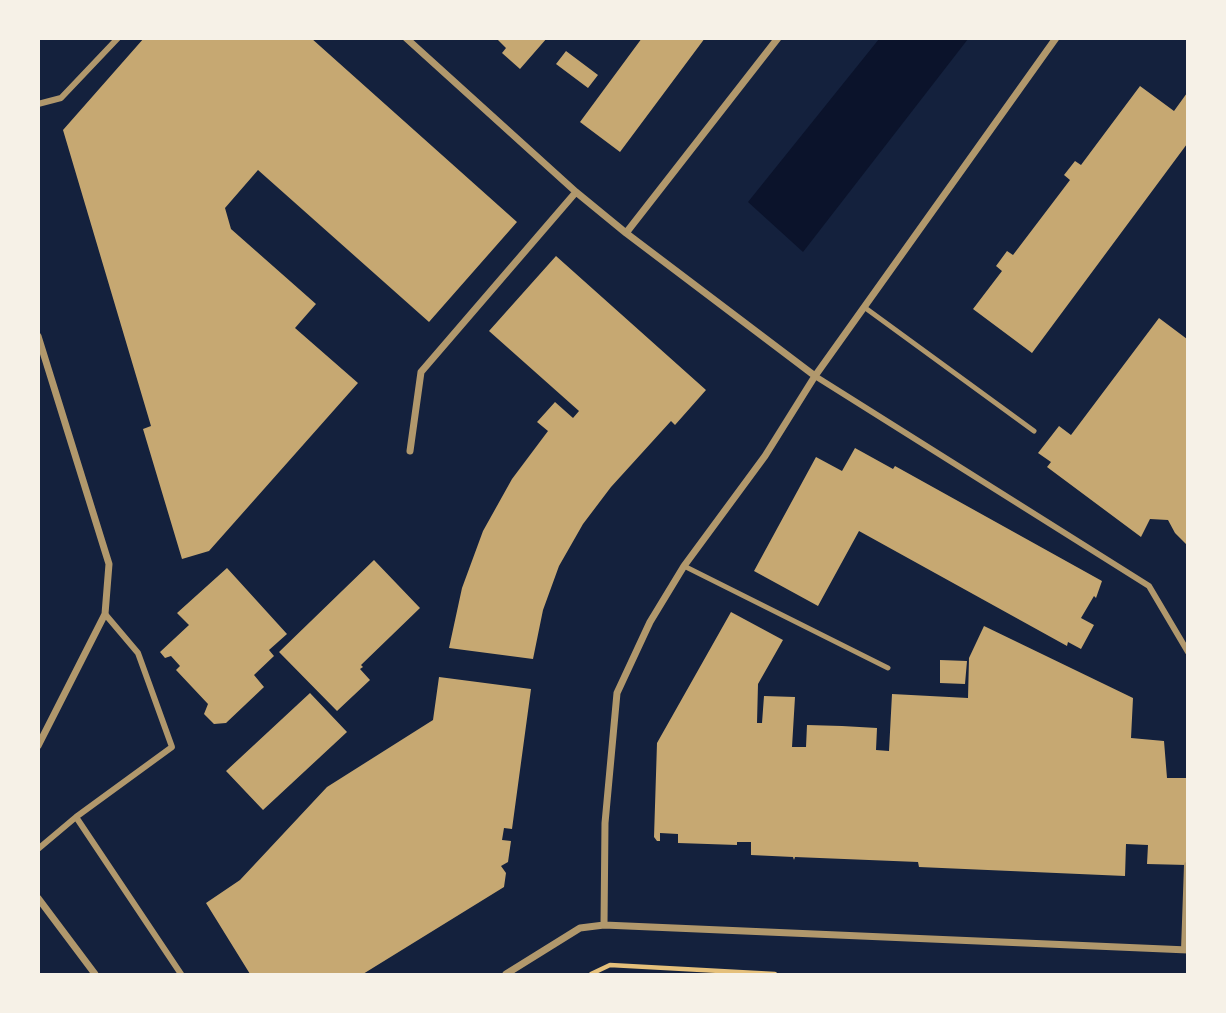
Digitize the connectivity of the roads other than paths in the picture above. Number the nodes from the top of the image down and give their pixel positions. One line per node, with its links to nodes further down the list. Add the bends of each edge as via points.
1 (118, 38): 5 (street, via 61,98)
2 (406, 38): 6 (street)
3 (778, 38): 7 (street)
4 (1056, 38): 8 (street)
5 (38, 104)
6 (576, 192): 7 (street); 12 (street, via 421,372)
7 (626, 233): 10 (street)
8 (863, 307): 10 (street); 11 (lane)
9 (38, 336): 14 (street, via 109,564)
10 (815, 376): 13 (street, via 765,456); 15 (street, via 1149,586)
11 (1034, 431)
12 (410, 451)
13 (684, 566): 16 (lane); 22 (street, via 650,622 617,693 605,823)
14 (105, 614): 17 (street); 18 (street, via 138,653 172,747)
15 (1188, 652)
16 (888, 668)
17 (38, 747)
18 (76, 817): 19 (street); 25 (street)
19 (38, 849)
20 (1187, 865): 23 (street)
21 (38, 898): 24 (street)
22 (604, 925): 23 (street); 26 (street, via 580,928)
23 (1186, 950)
24 (94, 975)
25 (181, 975)
26 (506, 975)

